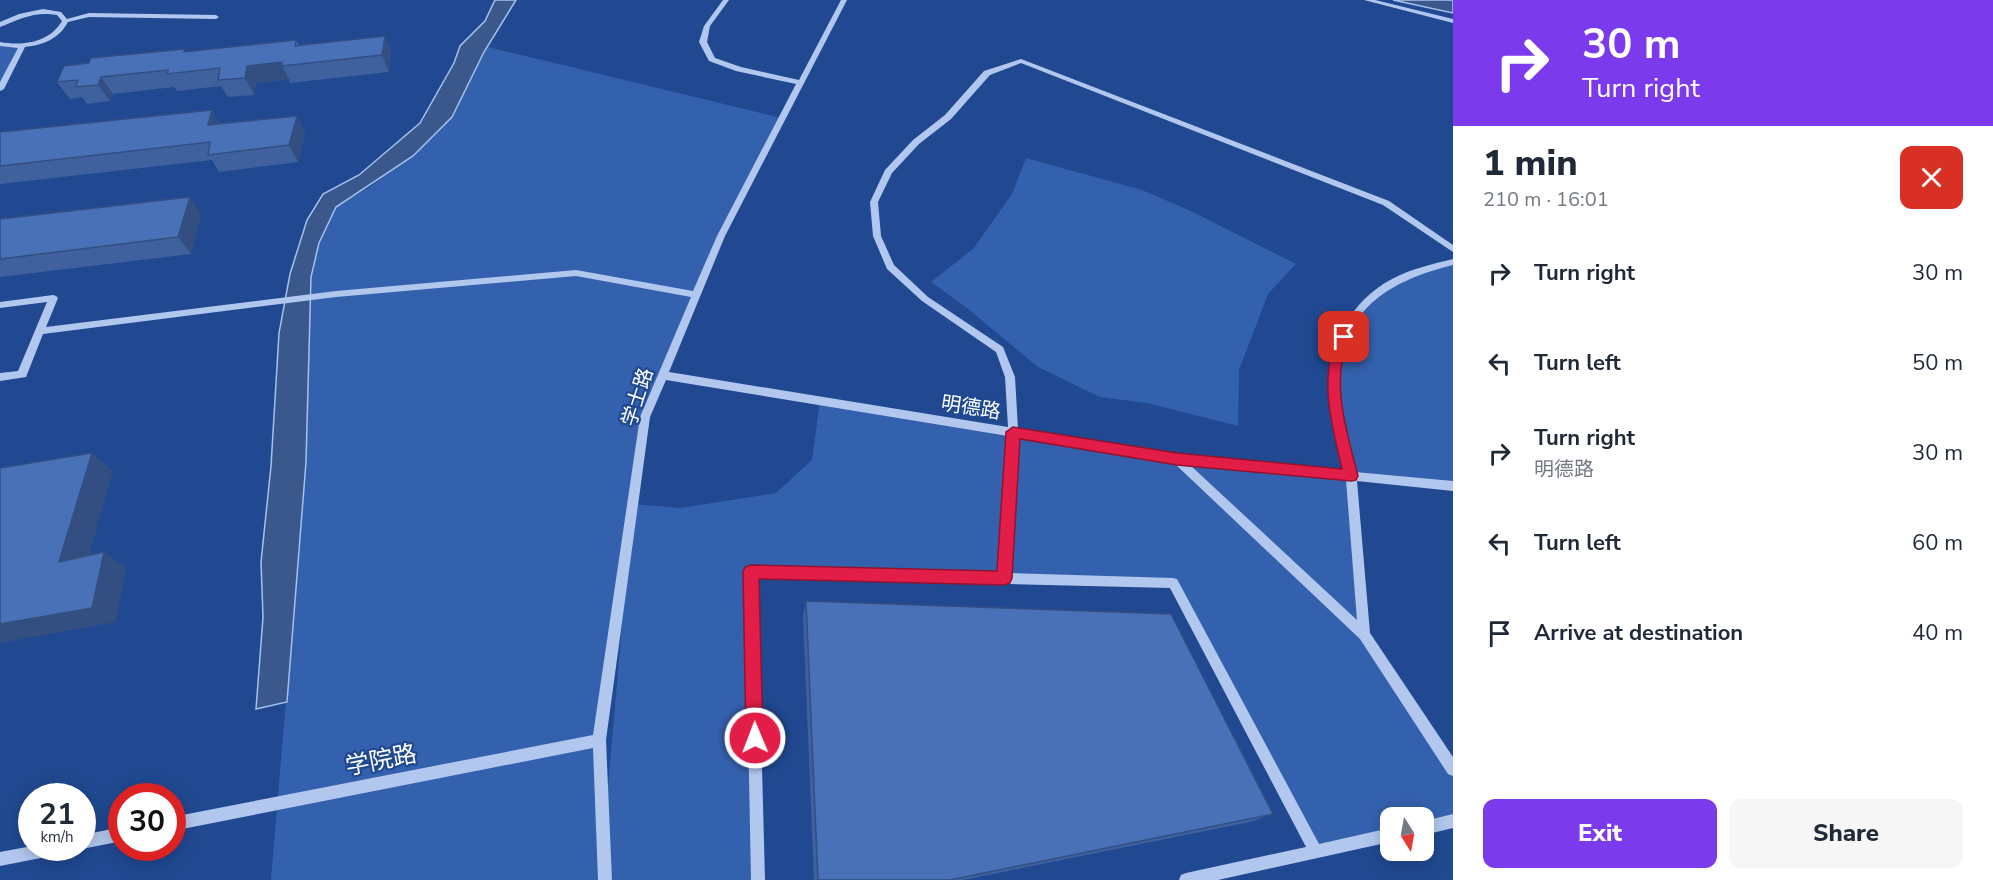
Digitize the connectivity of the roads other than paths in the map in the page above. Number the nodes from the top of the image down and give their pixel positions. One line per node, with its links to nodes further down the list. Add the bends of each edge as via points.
1 (726, 0): 12 (street, via 707,26 703,42 711,59)
2 (844, 0): 12 (street, 学士路)
3 (1367, 0): 8 (street)
4 (18, 16): 5 (street); 7 (street, via 51,11); 9 (street)
5 (0, 17)
6 (216, 17): 7 (street, via 89,15)
7 (65, 21): 11 (street, via 56,33)
8 (1453, 21)
9 (0, 25)
10 (0, 44): 11 (street)
11 (22, 46): 13 (street)
12 (801, 83): 16 (street, 学士路, via 721,236)
13 (0, 89)
14 (1453, 249): 21 (street, via 1386,204 1021,61 987,73 948,117 916,142 888,172 874,202 877,236 890,267 925,299 1000,350 1010,377)
15 (1453, 262): 23 (street, via 1403,276 1381,288 1363,305 1338,348 1338,422)
16 (696, 295): 18 (street, via 576,273 268,301); 19 (street, 学士路)
17 (0, 305): 18 (street, via 53,298)
18 (39, 331): 20 (street, via 22,374)
19 (663, 375): 21 (street, 明德路); 27 (street, 学士路, via 645,417)
20 (0, 377)
21 (1013, 432): 22 (street, 明德路); 25 (street)
22 (1177, 459): 23 (street, 明德路); 26 (street)
23 (1351, 476): 24 (street, 明德路); 26 (street)
24 (1453, 486)
25 (1004, 578): 33 (street, via 1173,583); 37 (street, via 751,572)
26 (1364, 635): 28 (street)
27 (599, 740): 29 (street, 学院路); 36 (street, 学士路)
28 (1453, 769)
29 (186, 821)
30 (1453, 821): 31 (street)
31 (1434, 826)
32 (1380, 837): 33 (street)
33 (1316, 852): 38 (street)
34 (18, 855): 35 (street)
35 (0, 859)
36 (605, 880)
37 (758, 880)
38 (1186, 880)

